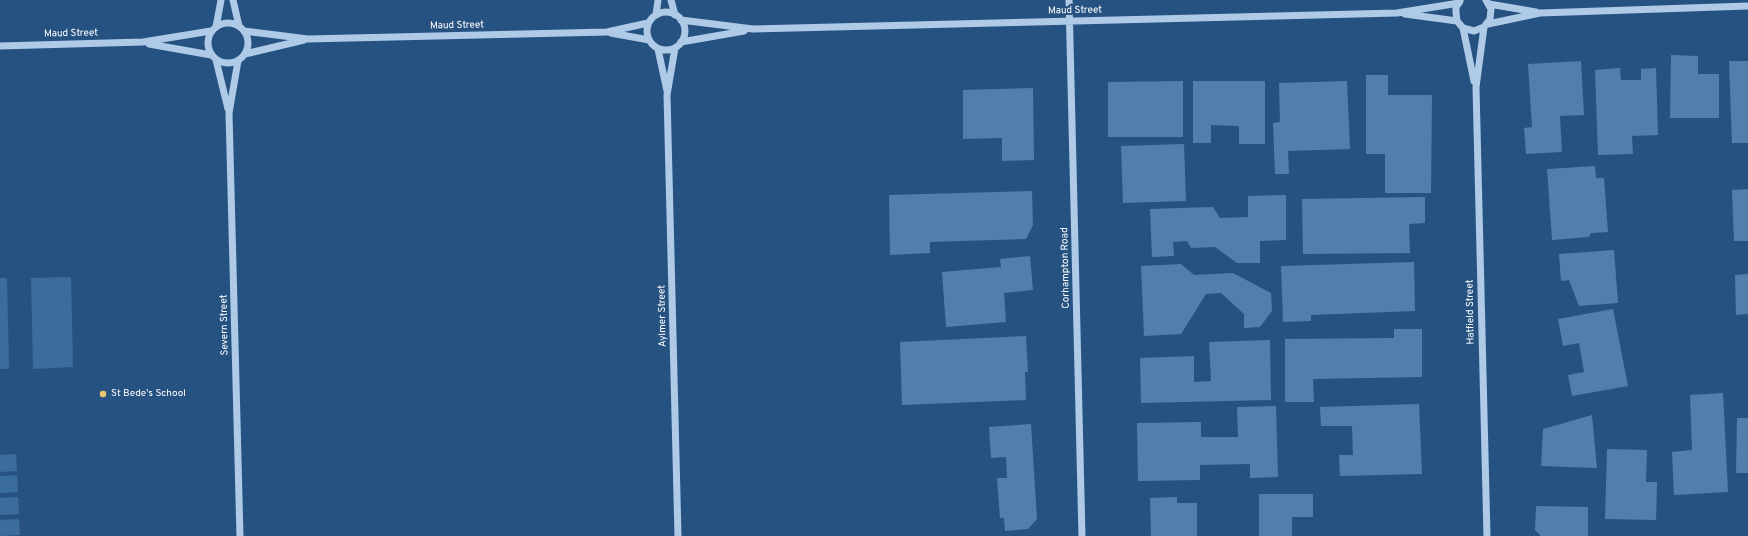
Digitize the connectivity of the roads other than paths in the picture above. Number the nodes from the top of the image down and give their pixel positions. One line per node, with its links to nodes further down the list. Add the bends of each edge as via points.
1 (221, 0): 20 (street)
2 (233, 0): 18 (street)
3 (658, 0): 11 (street)
4 (671, 0): 12 (street)
5 (1069, 0): 15 (street, Corhampton Road)
6 (1460, 2): 10 (street, Maud Street); 14 (street, via 1456,12)
7 (1487, 2): 9 (street); 17 (street, Hatfield Street, via 1491,14)
8 (1748, 6): 9 (street)
9 (1540, 13): 17 (street)
10 (1397, 14): 14 (street, Maud Street); 15 (street, Maud Street)
11 (656, 15): 12 (street, via 668,12); 16 (street)
12 (675, 15): 13 (street)
13 (681, 20): 21 (street, Maud Street); 26 (street, via 685,31)
14 (1457, 21): 19 (street)
15 (1070, 22): 21 (street, Maud Street); 38 (street, Corhampton Road)
16 (648, 23): 22 (street, Maud Street); 24 (street)
17 (1486, 25): 19 (street, via 1474,31); 33 (street, Hatfield Street)
18 (241, 28): 20 (street, via 227,23); 23 (street, Maud Street); 30 (street, via 248,42)
19 (1463, 28): 33 (street, Hatfield Street)
20 (213, 29): 25 (street, Maud Street); 31 (street, via 207,43)
21 (752, 29): 26 (street, Maud Street)
22 (607, 32): 23 (street, Maud Street); 24 (street, Maud Street)
23 (308, 39): 30 (street, Maud Street)
24 (648, 40): 29 (street)
25 (143, 42): 27 (street, Maud Street); 31 (street, Maud Street)
26 (681, 42): 28 (street)
27 (0, 46)
28 (675, 48): 29 (street); 34 (street, Aylmer Street)
29 (658, 49): 34 (street, Aylmer Street)
30 (245, 54): 32 (street)
31 (214, 57): 32 (street, via 227,63); 35 (street, Severn Street)
32 (238, 61): 35 (street, Severn Street)
33 (1476, 87): 39 (street, Hatfield Street)
34 (667, 95): 37 (street, Aylmer Street)
35 (229, 114): 36 (street, Severn Street)
36 (240, 536)
37 (678, 536)
38 (1082, 536)
39 (1487, 536)

